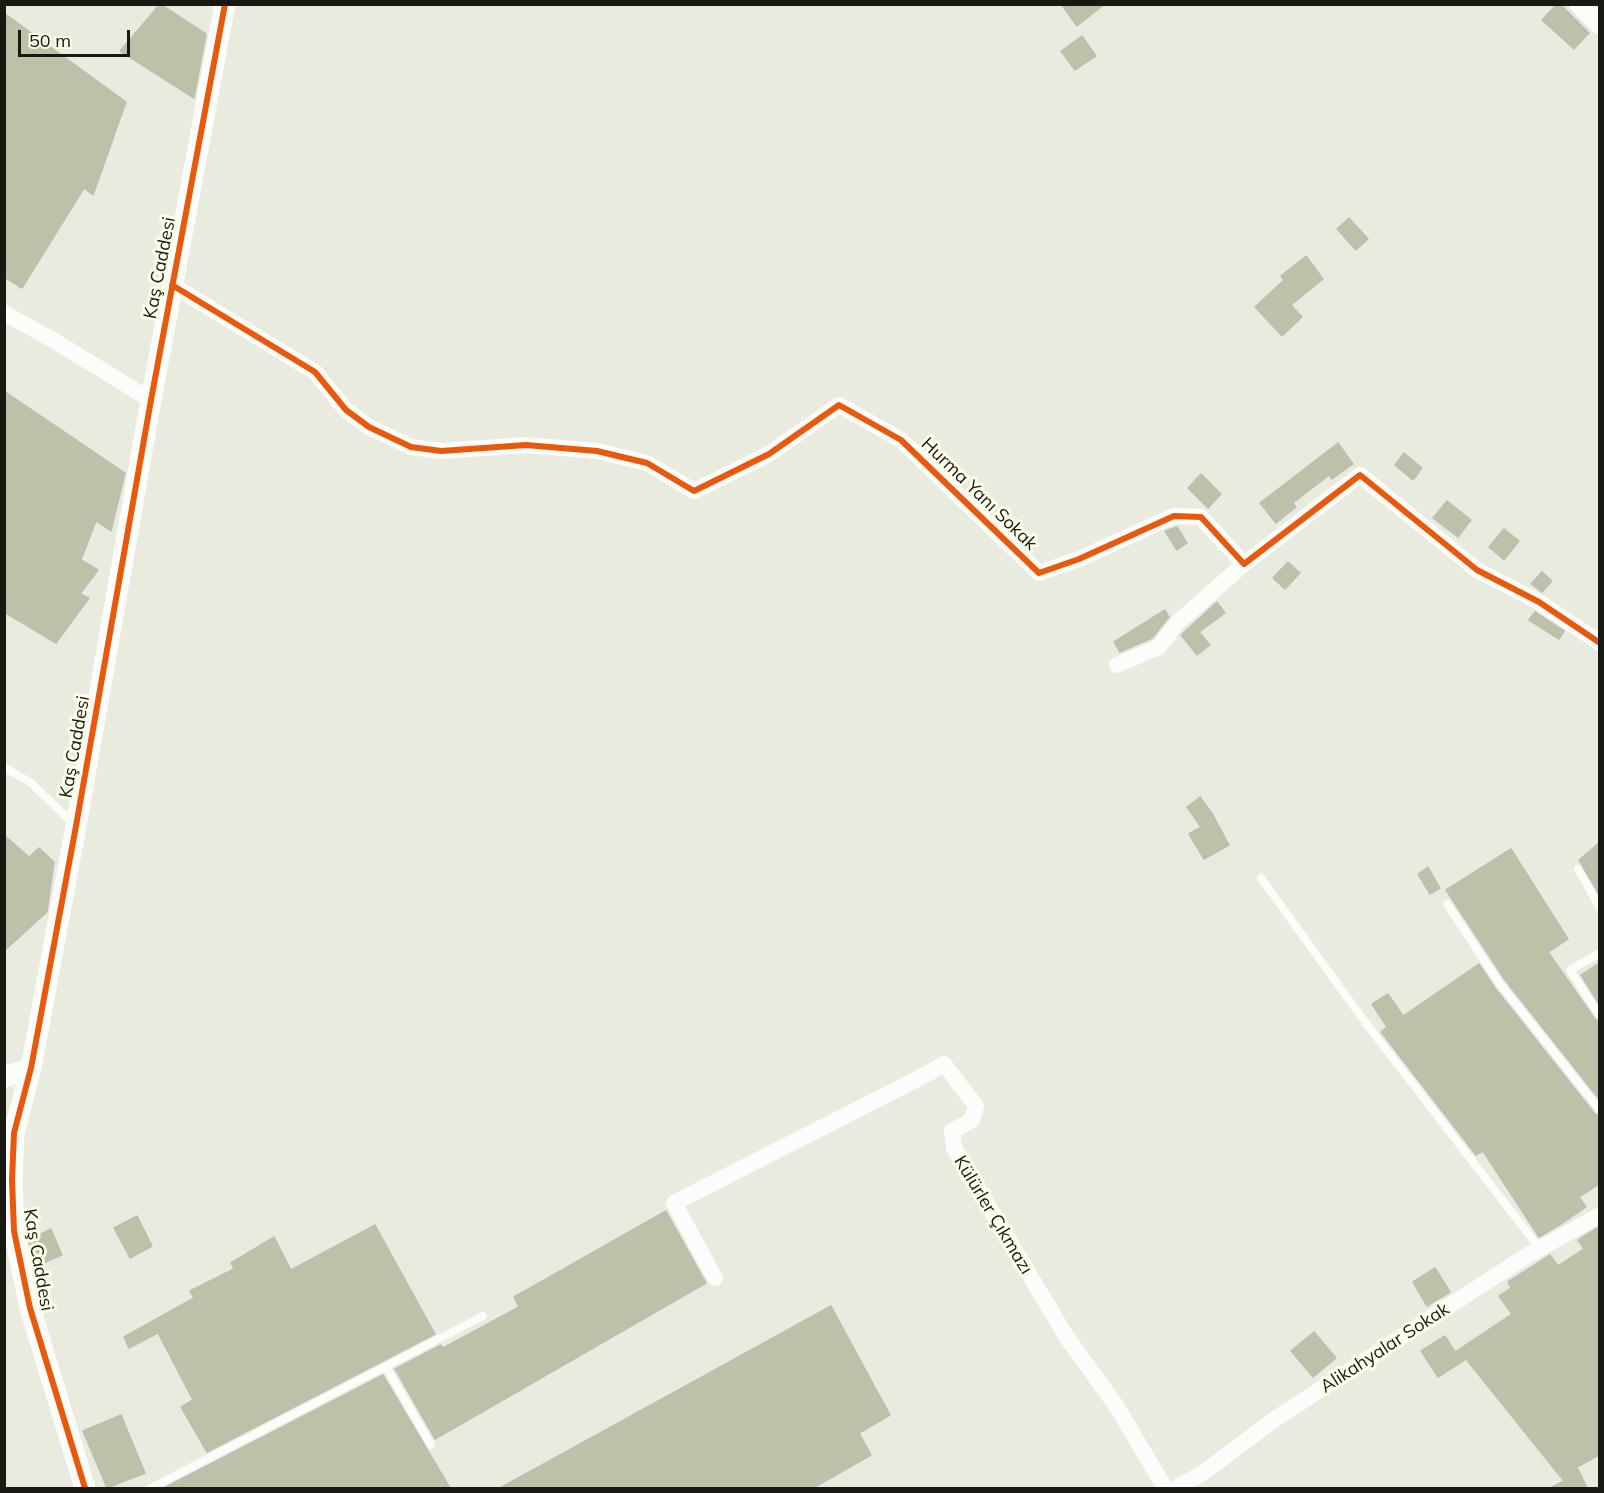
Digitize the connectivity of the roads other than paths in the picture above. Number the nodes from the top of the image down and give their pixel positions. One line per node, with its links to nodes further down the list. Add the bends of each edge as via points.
1 (225, 4): 4 (street, Kaş Caddesi)
2 (1580, 4): 3 (street)
3 (1599, 24)
4 (172, 285): 6 (street, Kaş Caddesi); 7 (street, Hurma Yanı Sokak, via 315,372 346,410 369,427 411,447 441,451 526,446 597,451 647,464 694,492 769,454 839,405 901,440 1039,573 1174,516 1201,517)
5 (4, 314): 6 (street)
6 (151, 400): 11 (street, Kaş Caddesi)
7 (1244, 564): 8 (street, via 1360,475 1477,570 1539,602); 9 (street, via 1178,622 1159,647)
8 (1599, 643)
9 (1117, 665)
10 (4, 767): 11 (lane, via 31,783)
11 (76, 826): 18 (street, Kaş Caddesi)
12 (1578, 869): 15 (lane)
13 (1261, 878): 24 (lane, via 1365,1022)
14 (1447, 904): 20 (lane, via 1500,984)
15 (1599, 908)
16 (1599, 953): 17 (lane, via 1570,970)
17 (1599, 1016)
18 (31, 1068): 19 (street); 21 (street, Kaş Caddesi)
19 (4, 1077)
20 (1599, 1110)
21 (9, 1129): 23 (street, Kaş Caddesi)
22 (1599, 1215): 24 (street, Alikahyalar Sokak)
23 (9, 1231): 29 (street, Kaş Caddesi)
24 (1540, 1249): 32 (street, Alikahyalar Sokak, via 1275,1419 1203,1473)
25 (715, 1278): 31 (street, Külürler Çıkmazı, via 674,1203 944,1064 976,1106 972,1120 952,1131 954,1148 1066,1336 1117,1407)
26 (483, 1316): 27 (lane)
27 (386, 1367): 28 (lane); 30 (lane)
28 (431, 1445)
29 (85, 1488)
30 (151, 1488)
31 (1165, 1488)
32 (1176, 1488)

